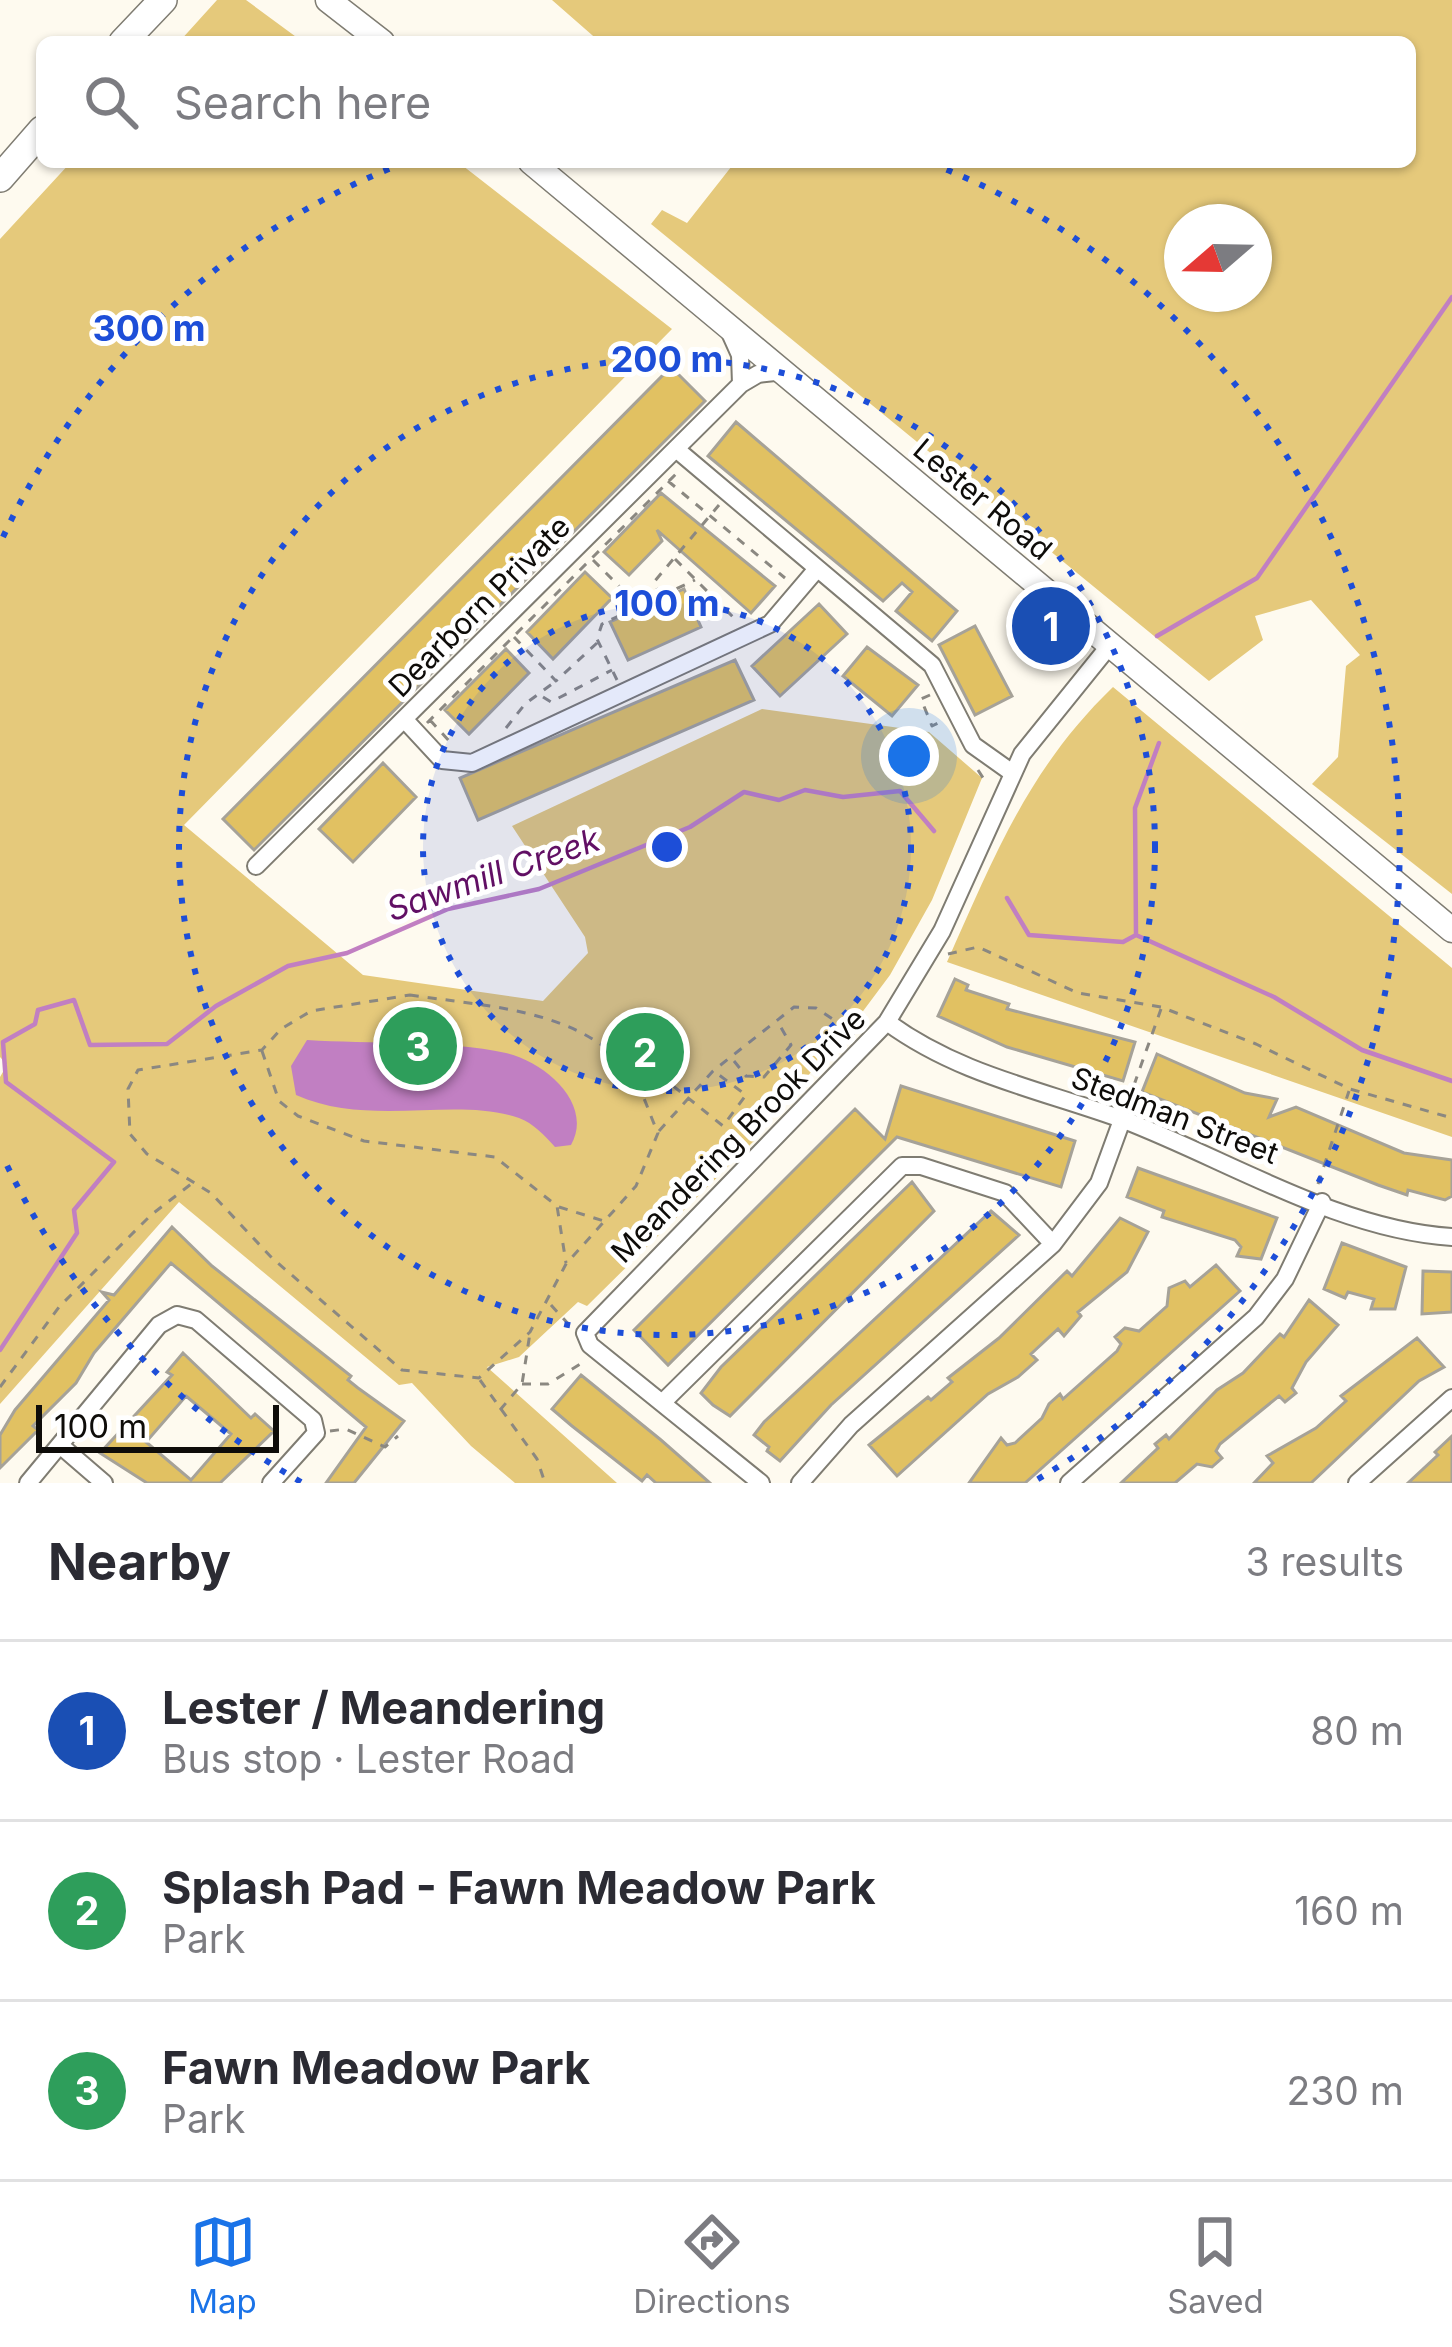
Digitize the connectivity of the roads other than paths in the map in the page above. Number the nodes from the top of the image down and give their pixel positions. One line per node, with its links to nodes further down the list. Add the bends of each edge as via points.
1 (138, 0): 4 (main road)
2 (164, 0): 5 (main road)
3 (328, 0): 6 (main road)
4 (115, 36)
5 (129, 36)
6 (374, 36)
7 (36, 137): 9 (main road)
8 (538, 168): 10 (main road, Lester Road)
9 (0, 178)
10 (721, 318): 11 (main road, Lester Road); 12 (street, via 740,355)
11 (784, 371): 12 (street, Dearborn Private); 15 (main road, Lester Road)
12 (741, 384): 13 (street, Dearborn Private)
13 (682, 455): 14 (street); 16 (street, Dearborn Private, via 500,623)
14 (816, 570): 16 (street, via 778,619 472,763 442,760); 17 (street, via 932,665 973,745)
15 (1110, 645): 17 (street, Meandering Brook Drive); 19 (main road, Lester Road)
16 (417, 724): 18 (street, Dearborn Private)
17 (1011, 772): 20 (street, Meandering Brook Drive, via 950,916)
18 (256, 866)
19 (1452, 929)
20 (887, 1022): 21 (street, Stedman Street, via 965,1069); 26 (street, Meandering Brook Drive, via 590,1340)
21 (1122, 1120): 22 (street, Stedman Street); 24 (street, via 1099,1183)
22 (1318, 1200): 23 (street, Stedman Street, via 1421,1235); 33 (street, via 1285,1279 1256,1317)
23 (1452, 1237)
24 (1053, 1244): 26 (street, via 1005,1192 902,1166); 32 (street, via 851,1425)
25 (1452, 1398): 34 (street)
26 (663, 1402): 31 (street)
27 (62, 1446): 28 (street); 29 (street); 30 (street, via 159,1325 177,1316 196,1320 305,1408 316,1433)
28 (28, 1483)
29 (104, 1483)
30 (271, 1483)
31 (761, 1483)
32 (800, 1483)
33 (1069, 1483)
34 (1358, 1483)

